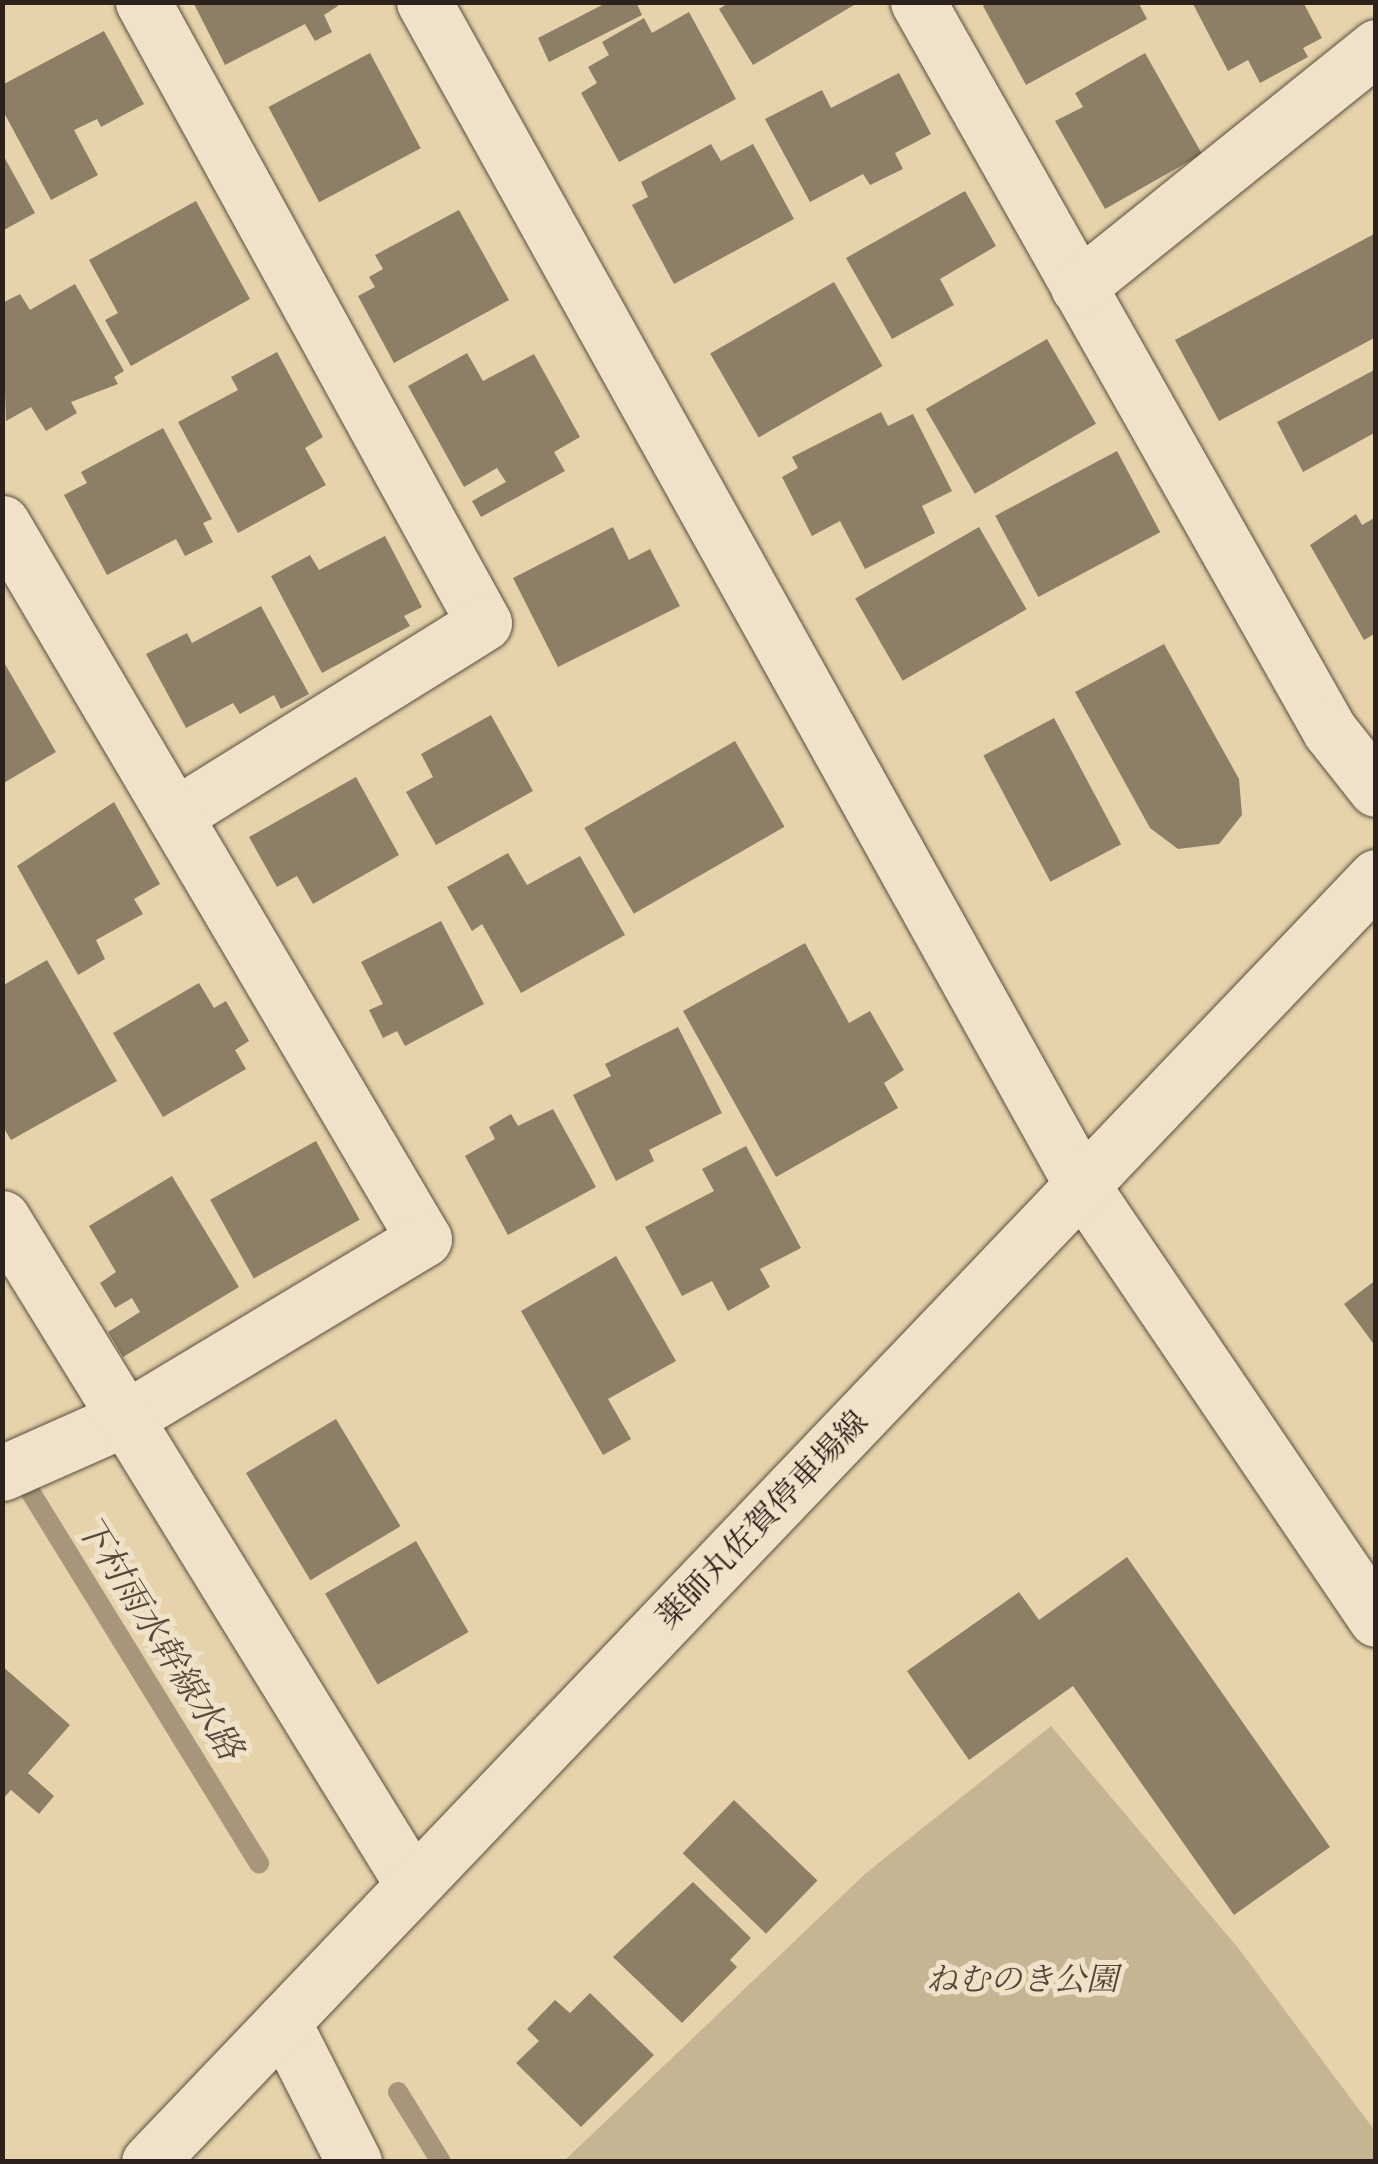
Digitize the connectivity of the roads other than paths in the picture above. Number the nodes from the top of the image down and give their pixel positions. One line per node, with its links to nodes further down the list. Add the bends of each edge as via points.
1 (142, 2): 10 (street, via 484,623)
2 (424, 2): 12 (street)
3 (918, 2): 7 (street)
4 (1364, 2): 5 (street)
5 (1376, 23)
6 (1376, 47): 7 (street)
7 (1078, 287): 9 (street, via 1330,730)
8 (2, 523): 10 (street)
9 (1376, 789)
10 (176, 815): 14 (street, via 424,1239)
11 (1376, 876): 12 (street, 薬師丸佐賀停車場線)
12 (1084, 1187): 16 (street); 17 (street, 薬師丸佐賀停車場線)
13 (2, 1218): 14 (street)
14 (101, 1429): 15 (street); 17 (street)
15 (2, 1473)
16 (1376, 1619)
17 (399, 1900): 18 (street, 薬師丸佐賀停車場線)
18 (282, 2022): 19 (street, 薬師丸佐賀停車場線); 20 (street)
19 (149, 2162)
20 (354, 2162)

